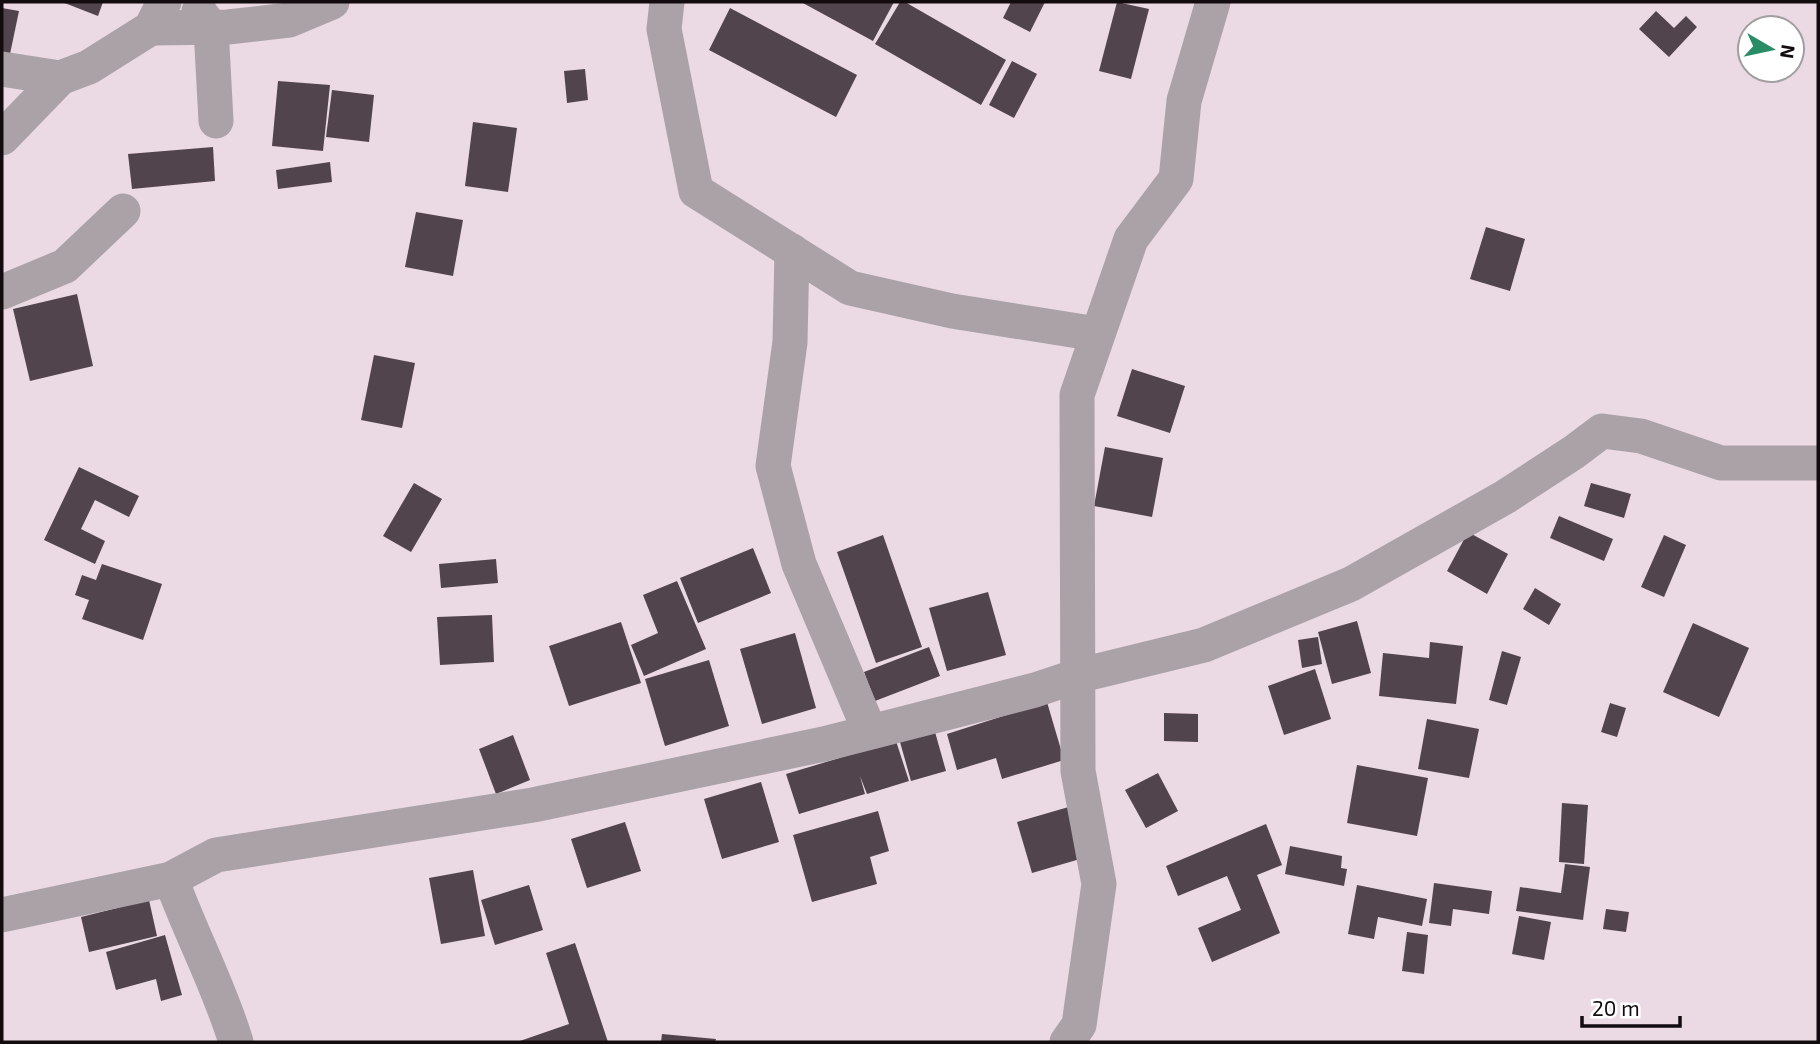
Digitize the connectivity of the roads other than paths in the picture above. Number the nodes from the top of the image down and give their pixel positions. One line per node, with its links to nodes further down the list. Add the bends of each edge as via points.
1 (188, 2): 6 (street)
2 (332, 2): 6 (street, via 289,20)
3 (667, 2): 12 (street, via 664,29 696,191)
4 (1213, 2): 14 (street, via 1184,101 1176,179 1130,239)
5 (158, 15): 6 (street); 8 (street, via 89,67)
6 (211, 28): 9 (street)
7 (2, 69): 8 (street)
8 (61, 78): 10 (street)
9 (216, 121)
10 (2, 138)
11 (122, 211): 13 (street, via 65,266)
12 (792, 251): 14 (street, via 850,288 952,311); 17 (street, via 790,342 773,466 799,564)
13 (2, 292)
14 (1097, 334): 16 (street, via 1077,395)
15 (1818, 463): 16 (street, via 1721,463 1642,436 1602,431 1506,497 1351,584 1204,645)
16 (1077, 676): 17 (street); 21 (street, via 1077,771 1100,884 1079,1025)
17 (870, 732): 18 (street, via 533,805 216,855)
18 (170, 878): 19 (street); 20 (street)
19 (2, 915)
20 (236, 1042)
21 (1067, 1042)

